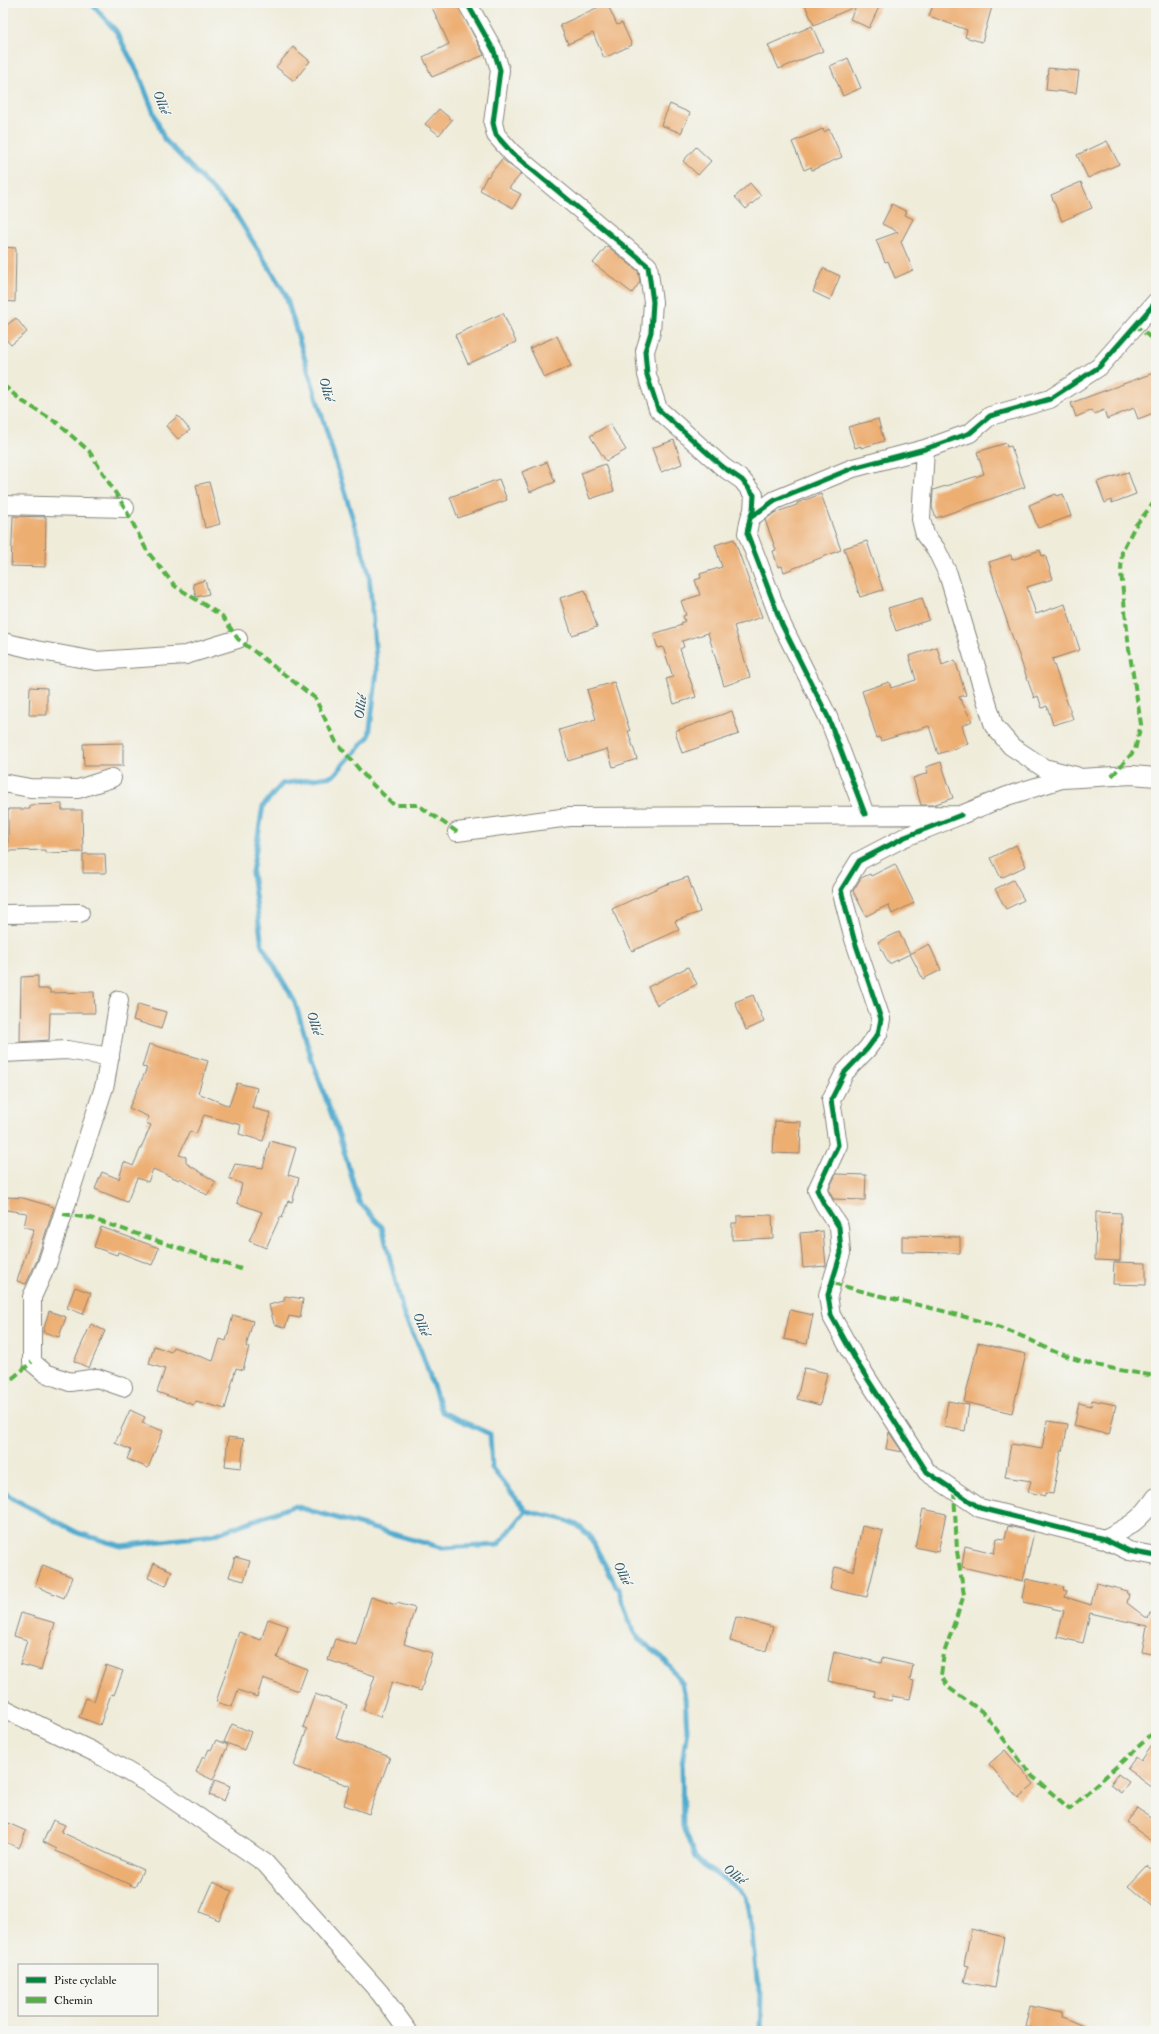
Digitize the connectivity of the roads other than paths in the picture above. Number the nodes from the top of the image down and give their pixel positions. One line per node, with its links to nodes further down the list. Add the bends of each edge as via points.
1 (467, 3): 6 (street, via 494,51 500,70 493,123 496,135 512,153 648,266 653,302 651,332 645,351 647,375 658,409 723,467 742,480 754,494)
2 (1156, 302): 3 (street, via 1100,367 1050,399 990,416 970,433)
3 (925, 449): 6 (street, via 853,468 775,500); 11 (street, via 921,519 925,535 936,549 948,574 994,726 1011,746 1044,768)
4 (3, 505): 5 (street)
5 (126, 508)
6 (750, 518): 13 (street, via 747,533 780,619 828,716)
7 (238, 639): 8 (street, via 186,655 96,660)
8 (3, 642)
9 (1156, 777): 11 (street, via 1132,775)
10 (112, 778): 12 (street, via 78,789 30,788)
11 (1084, 778): 14 (street, via 1062,780 1007,796)
12 (3, 783)
13 (864, 814): 14 (street); 15 (street, via 569,817)
14 (961, 815): 23 (street, via 904,837 859,861 841,890 854,939 881,1019 878,1034 845,1072 831,1100 838,1144 818,1190 839,1227 841,1253 835,1279 829,1289 831,1315 858,1364 927,1472 980,1508)
15 (457, 832)
16 (80, 913): 17 (street)
17 (3, 914)
18 (119, 1000): 20 (street)
19 (3, 1053): 20 (street, via 67,1050)
20 (110, 1057): 21 (street, via 105,1084 47,1264 32,1298 32,1362 45,1372 70,1382 97,1378)
21 (123, 1387)
22 (1156, 1497): 23 (street, via 1145,1513 1127,1528)
23 (1104, 1539): 24 (street, via 1129,1550)
24 (1156, 1556)
25 (3, 1708): 26 (street, via 96,1753 159,1790 265,1863 380,1993)
26 (408, 2031)

